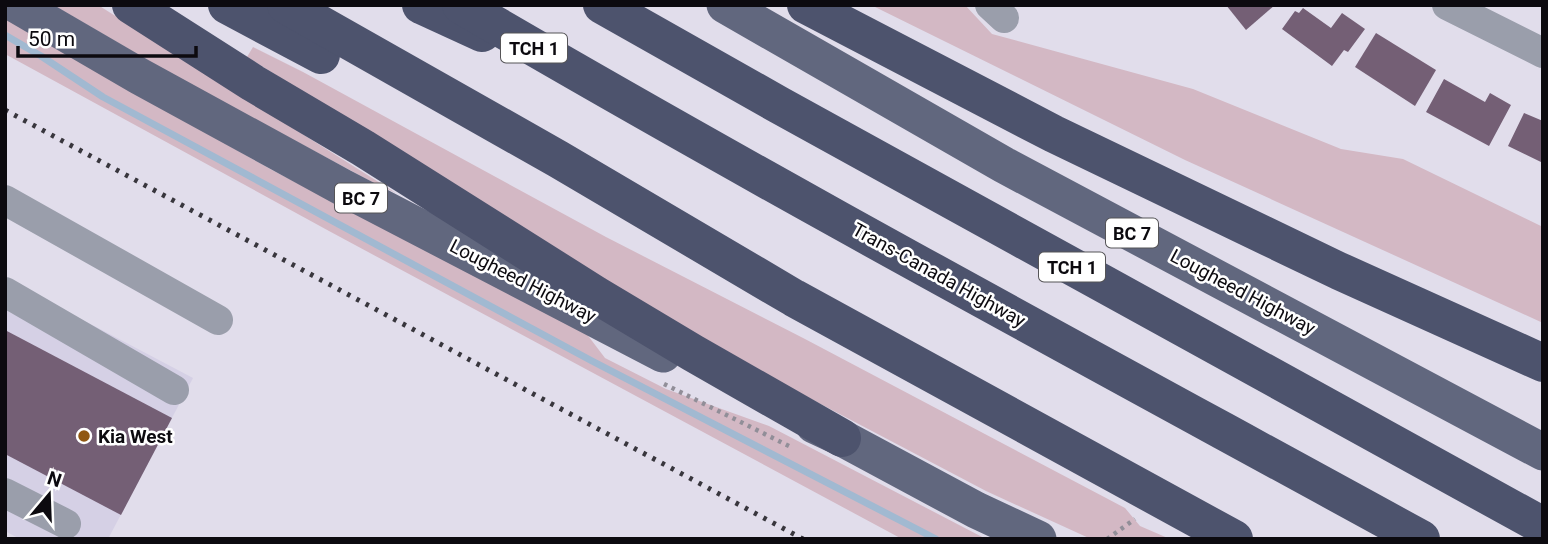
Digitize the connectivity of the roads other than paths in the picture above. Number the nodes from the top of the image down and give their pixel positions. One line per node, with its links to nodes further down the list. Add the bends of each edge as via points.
1 (18, 5): 19 (main road, Lougheed Highway / BC 7, via 342,187 687,366)
2 (131, 5): 19 (highway, via 596,295)
3 (227, 5): 15 (highway, via 548,179)
4 (286, 5): 15 (highway)
5 (421, 5): 12 (highway)
6 (461, 5): 12 (highway, Trans-Canada Highway / TCH 1)
7 (602, 5): 23 (highway, TCH 1)
8 (725, 5): 20 (main road, Lougheed Highway / BC 7, via 1004,165)
9 (806, 5): 17 (highway, via 1054,134)
10 (1447, 5): 11 (street)
11 (1543, 53)
12 (608, 91): 26 (highway, Trans-Canada Highway / TCH 1)
13 (5, 200): 16 (street)
14 (5, 292): 18 (street)
15 (794, 298): 25 (highway)
16 (218, 320)
17 (1543, 363)
18 (174, 390)
19 (842, 438): 24 (main road, Lougheed Highway / BC 7)
20 (1543, 452)
21 (5, 494): 22 (street)
22 (66, 524)
23 (1543, 526)
24 (1038, 539)
25 (1234, 539)
26 (1421, 539)

